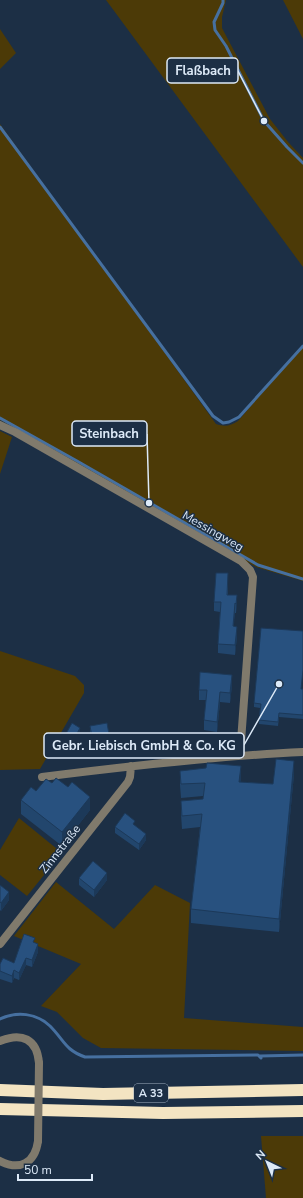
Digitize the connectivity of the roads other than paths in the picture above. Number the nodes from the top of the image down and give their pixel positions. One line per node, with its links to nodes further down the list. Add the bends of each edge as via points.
1 (0, 425): 3 (street, Messingweg, via 241,561 250,570 254,577)
2 (303, 752): 3 (street)
3 (240, 755): 4 (street)
4 (131, 766): 5 (street); 6 (street, Zinnstraße, via 128,782)
5 (42, 778)
6 (0, 944)
7 (0, 1041): 12 (street, bridge, via 17,1037 29,1040 36,1047 39,1063 36,1152 26,1163 19,1166)
8 (0, 1090): 9 (highway, A 33, via 103,1094)
9 (303, 1090)
10 (0, 1109): 11 (highway, A 33, via 163,1113)
11 (303, 1110)
12 (0, 1161)

